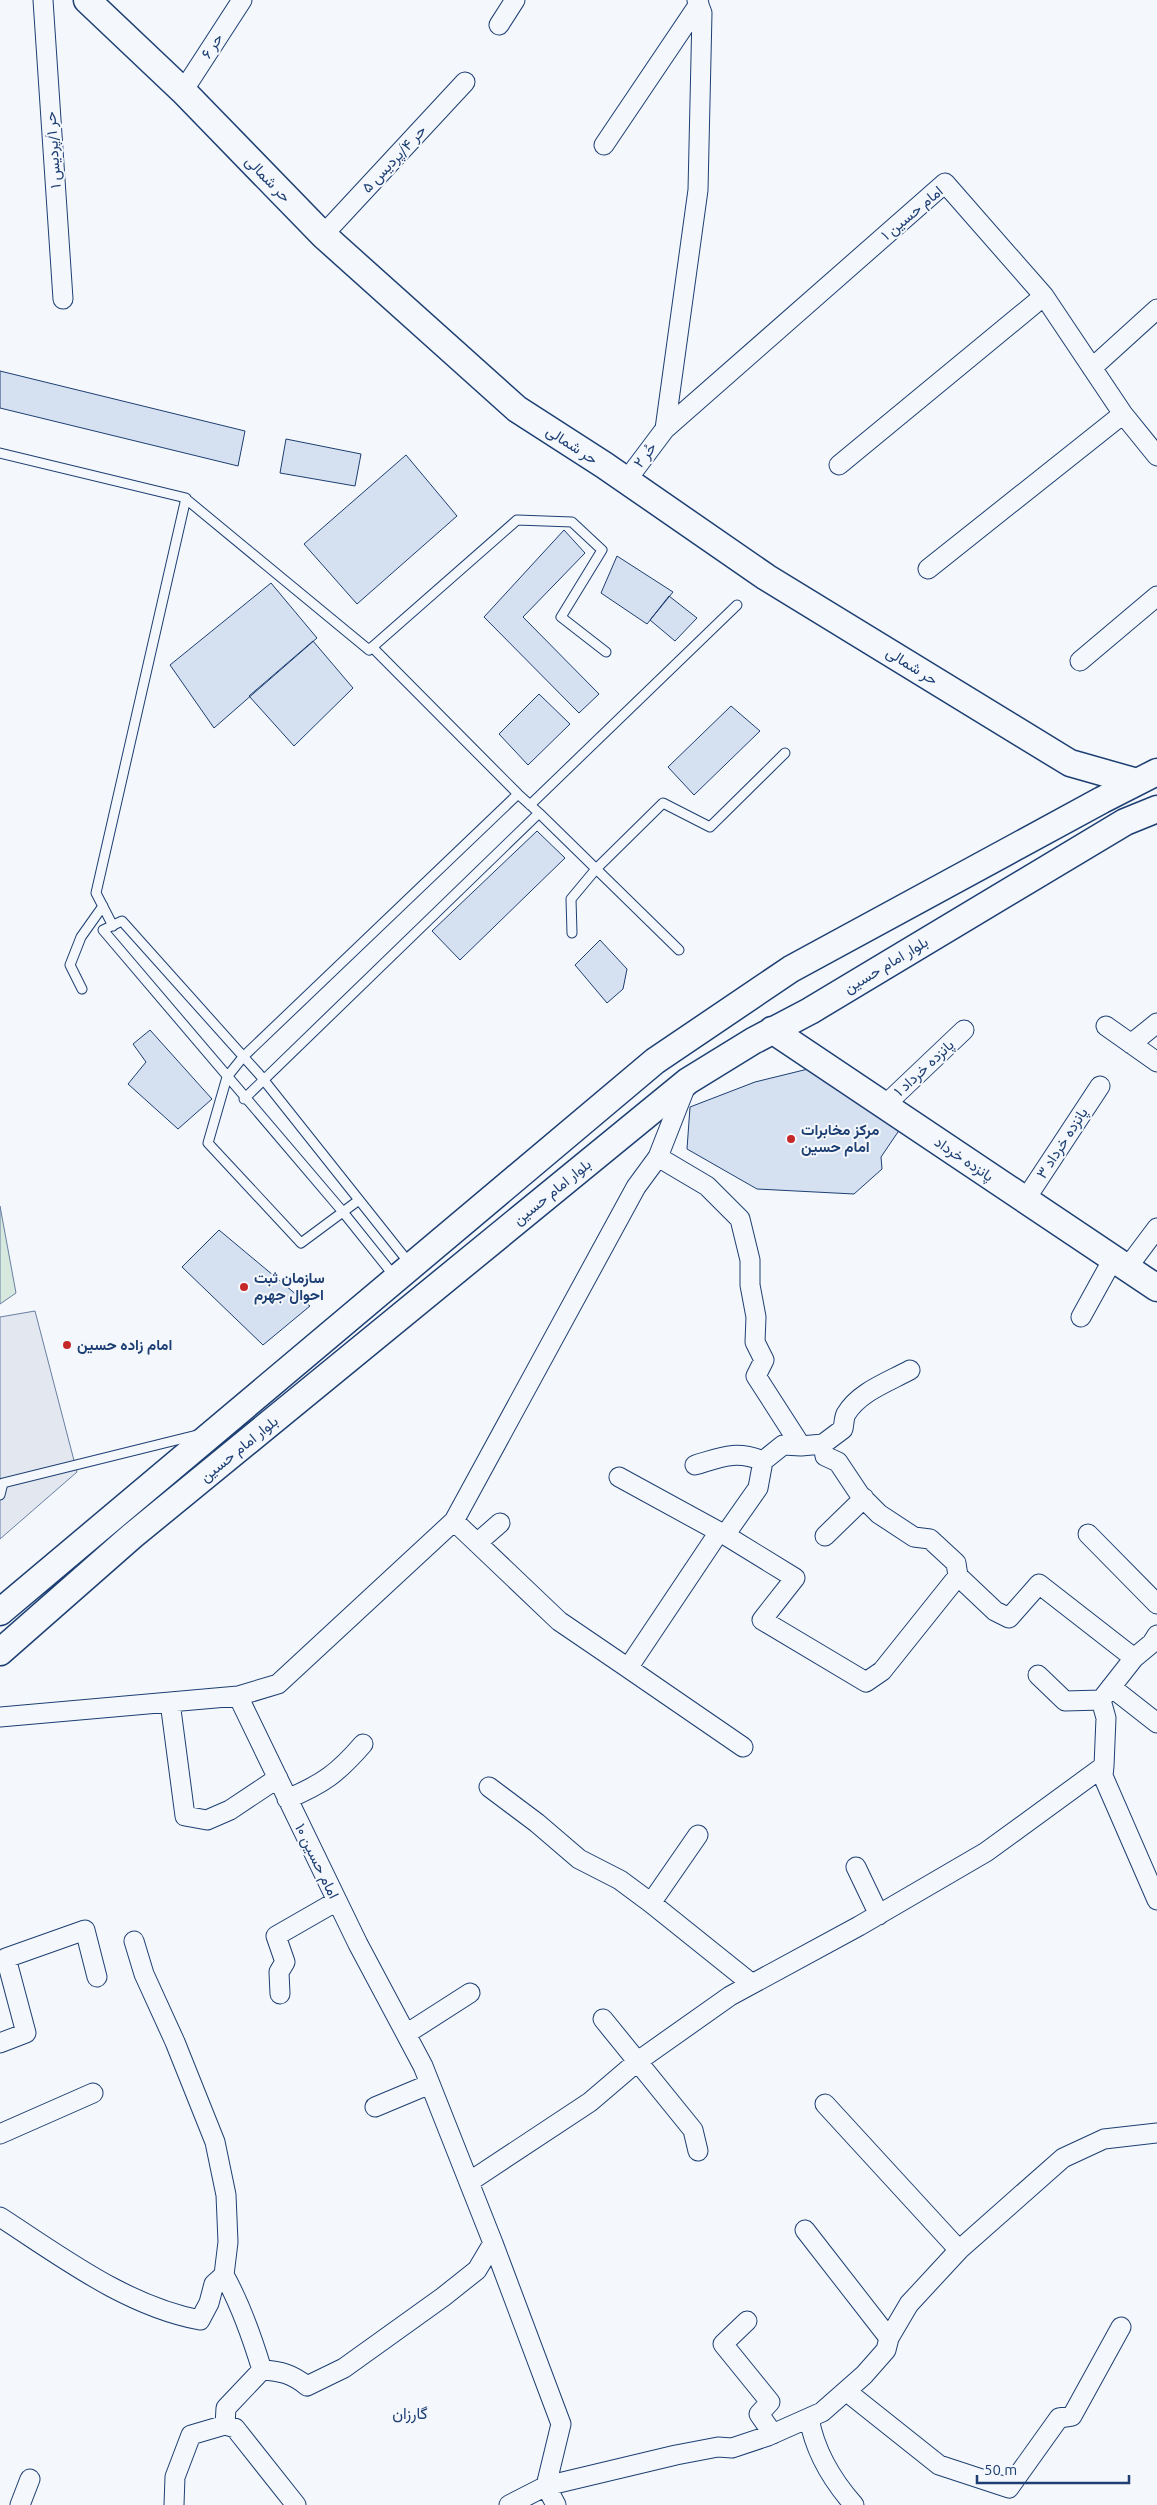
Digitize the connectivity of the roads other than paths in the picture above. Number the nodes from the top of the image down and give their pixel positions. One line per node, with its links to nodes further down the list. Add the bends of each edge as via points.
1 (43, 0): 12 (street, حر ۱/پردیس ۱)
2 (87, 0): 8 (main road, حر شمالی)
3 (242, 0): 8 (street, حر ۶)
4 (515, 0): 6 (street)
5 (698, 2): 9 (street); 16 (street, via 702,12 698,190)
6 (499, 25)
7 (464, 82): 10 (street, حر ۴/پردیس ۵)
8 (183, 91): 10 (main road, حر شمالی)
9 (604, 146)
10 (323, 235): 20 (main road, حر شمالی, via 517,409)
11 (1044, 296): 14 (street, امام حسین ۱); 16 (street, امام حسین ۱, via 945,183); 19 (street)
12 (63, 299)
13 (1157, 308): 14 (street)
14 (1092, 368): 15 (street, امام حسین ۱)
15 (1123, 414): 18 (street, امام حسین ۱); 22 (street)
16 (665, 429): 20 (street, حُر ۲)
17 (0, 453): 21 (lane)
18 (1157, 456)
19 (839, 465)
20 (626, 480): 29 (main road, حر شمالی, via 766,577 1070,763)
21 (186, 499): 25 (lane, via 369,650); 35 (lane, via 96,893)
22 (928, 569)
23 (1157, 596): 27 (street)
24 (737, 605): 31 (lane)
25 (372, 647): 26 (lane, via 517,520 572,522 602,550 561,617); 30 (lane)
26 (606, 652)
27 (1080, 661)
28 (785, 753): 34 (lane, via 710,827 663,803)
29 (1147, 777): 59 (main road, بلوار امام حسین, via 800,964 768,985 655,1061)
30 (518, 794): 31 (lane); 45 (lane)
31 (530, 805): 33 (lane)
32 (1157, 809): 42 (main road, بلوار امام حسین, via 1125,822 810,1011)
33 (540, 813): 34 (lane); 48 (lane)
34 (596, 869): 37 (lane, via 572,899); 38 (lane)
35 (103, 906): 36 (lane); 39 (lane, via 82,937 70,965)
36 (113, 926): 45 (lane, via 122,921); 47 (lane, via 103,930)
37 (572, 933)
38 (679, 950)
39 (82, 989)
40 (1157, 1023): 44 (street)
41 (1106, 1026): 44 (street)
42 (772, 1030): 49 (main road, بلوار امام حسین); 52 (main road, پانزده خرداد)
43 (964, 1030): 52 (street, پانزده خرداد ۱)
44 (1131, 1044): 46 (street)
45 (243, 1057): 47 (lane); 48 (lane)
46 (1157, 1062)
47 (227, 1077): 51 (lane); 56 (lane, via 208,1143 300,1243)
48 (264, 1080): 51 (lane); 54 (lane)
49 (688, 1081): 53 (street); 72 (main road, بلوار امام حسین)
50 (1100, 1086): 55 (street, پانزده خرداد ۳)
51 (244, 1099): 56 (lane)
52 (884, 1106): 55 (main road, پانزده خرداد)
53 (658, 1157): 65 (street, via 707,1186 740,1219 750,1260 750,1284 756,1317 755,1342 764,1360 756,1376); 73 (street, via 636,1187)
54 (359, 1200): 56 (lane); 59 (lane)
55 (1025, 1200): 58 (main road, پانزده خرداد)
56 (343, 1212): 59 (lane)
57 (1157, 1228): 58 (street)
58 (1120, 1264): 60 (main road, پانزده خرداد); 61 (street)
59 (404, 1273): 63 (main road, بلوار امام حسین)
60 (1157, 1288)
61 (1081, 1317)
62 (910, 1370): 64 (street, via 855,1402 845,1416 843,1429)
63 (217, 1430): 69 (main road, بلوار امام حسین); 70 (lane, via 3,1483)
64 (824, 1444): 65 (street); 71 (street, via 825,1456 838,1462)
65 (801, 1446): 66 (street, via 783,1445)
66 (763, 1461): 67 (street, via 746,1454 731,1454); 75 (street, via 758,1488)
67 (695, 1465)
68 (619, 1477): 75 (street)
69 (149, 1488): 72 (main road); 81 (main road, بلوار امام حسین)
70 (0, 1495)
71 (864, 1498): 77 (street); 79 (street, via 879,1514 914,1537 930,1539 956,1563)
72 (168, 1507): 83 (main road, بلوار امام حسین)
73 (454, 1521): 78 (street); 88 (street, via 278,1684)
74 (500, 1523): 78 (street)
75 (722, 1534): 79 (street, via 795,1578 762,1620 866,1682 882,1671); 85 (street)
76 (1088, 1534): 80 (street)
77 (824, 1536)
78 (477, 1543): 85 (street, via 558,1622)
79 (958, 1576): 84 (street, via 994,1611 1009,1618 1039,1584)
80 (1157, 1604)
81 (0, 1612)
82 (1157, 1635): 84 (street)
83 (0, 1652)
84 (1134, 1658): 87 (street)
85 (628, 1668): 93 (street)
86 (1038, 1675): 87 (street, via 1065,1701)
87 (1106, 1694): 91 (street); 94 (street)
88 (238, 1696): 89 (street); 95 (street, امام حسین ۱۰)
89 (170, 1702): 90 (street); 95 (street, via 185,1816 207,1820 230,1810)
90 (0, 1717)
91 (1157, 1723)
92 (363, 1744): 97 (street, via 343,1768 315,1788)
93 (743, 1747)
94 (1104, 1766): 100 (street, via 1103,1776); 103 (street, via 986,1852)
95 (278, 1778): 97 (street, امام حسین ۱۰)
96 (489, 1787): 102 (street, via 579,1859 620,1880)
97 (287, 1798): 101 (street, امام حسین ۱۰)
98 (698, 1835): 102 (street)
99 (856, 1867): 103 (street)
100 (1157, 1900)
101 (337, 1901): 109 (street, via 276,1936 285,1962 279,1972); 111 (street, امام حسین ۱۰)
102 (651, 1903): 107 (street)
103 (879, 1915): 107 (street)
104 (134, 1941): 126 (street, via 144,1974 215,2142 226,2195 228,2242)
105 (3, 1960): 106 (street, via 85,1930); 112 (street, via 26,2033)
106 (97, 1977)
107 (752, 1984): 113 (street, via 730,1996)
108 (470, 1993): 111 (street)
109 (280, 1994)
110 (602, 2019): 113 (street)
111 (406, 2034): 114 (street, امام حسین ۱۰)
112 (0, 2043)
113 (638, 2062): 120 (street, via 692,2130); 121 (street, via 590,2102)
114 (430, 2084): 117 (street); 121 (street, امام حسین ۱۰)
115 (93, 2093): 119 (street)
116 (825, 2104): 125 (street)
117 (375, 2107)
118 (1157, 2133): 125 (street, via 1104,2139 1063,2158)
119 (0, 2134)
120 (698, 2151)
121 (469, 2182): 124 (street, امام حسین ۱۰)
122 (0, 2218): 126 (street, via 123,2292 176,2315 200,2320 214,2284)
123 (805, 2230): 129 (street)
124 (493, 2243): 130 (street, via 477,2270 344,2368 306,2386 281,2371); 136 (street, امام حسین ۱۰, via 562,2424)
125 (959, 2250): 129 (street, via 909,2304)
126 (224, 2276): 130 (street, via 249,2328)
127 (747, 2321): 134 (street, via 723,2344 770,2402 759,2414)
128 (1121, 2327): 131 (street, via 1072,2416 1059,2418 1009,2488 939,2465)
129 (890, 2338): 131 (street, via 886,2350)
130 (262, 2370): 133 (street, via 226,2408)
131 (846, 2391): 132 (street, via 822,2412)
132 (809, 2418): 134 (street); 142 (street, via 813,2439 834,2483)
133 (225, 2425): 138 (street, via 191,2435 175,2477); 139 (street, via 235,2428)
134 (773, 2434): 136 (street, via 732,2448 718,2446)
135 (30, 2479): 137 (street)
136 (546, 2486): 140 (street); 141 (street)
137 (20, 2505)
138 (174, 2505)
139 (296, 2505)
140 (509, 2505)
141 (556, 2505)
142 (854, 2505)

